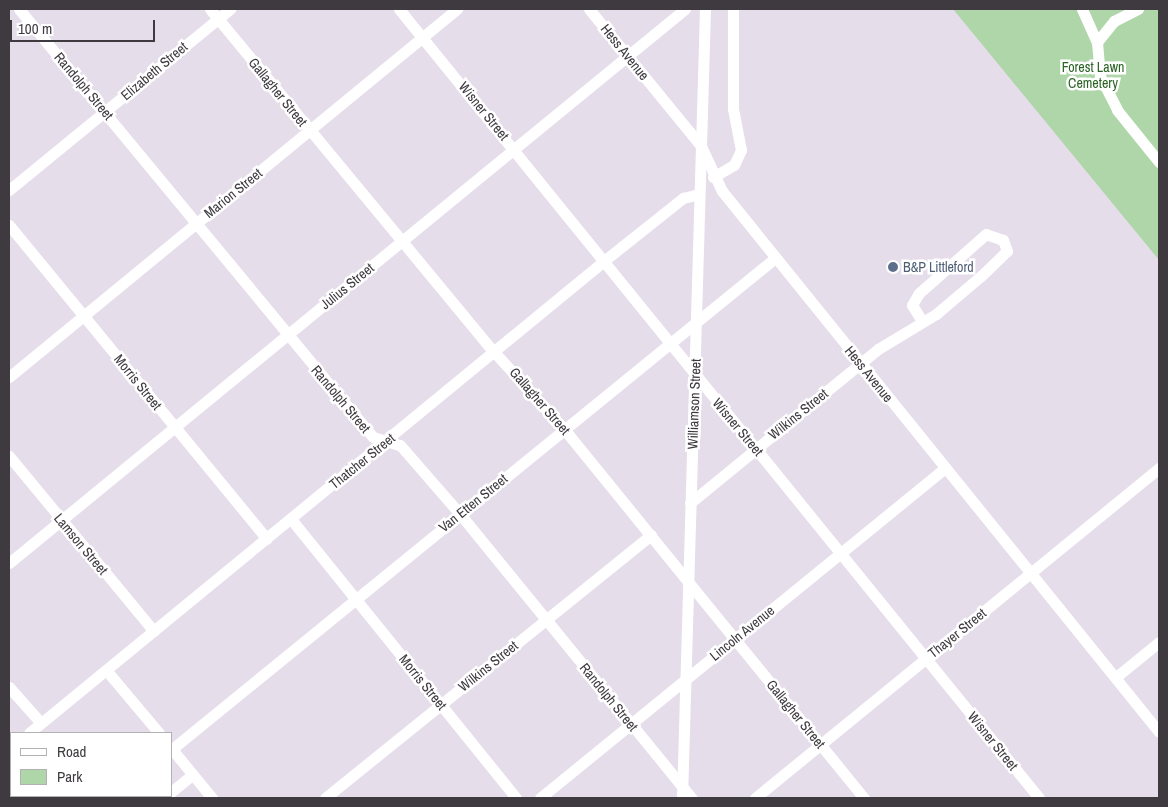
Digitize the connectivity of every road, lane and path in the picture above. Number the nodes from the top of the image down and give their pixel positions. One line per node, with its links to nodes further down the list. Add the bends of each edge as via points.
1 (19, 9): 16 (street, Randolph Street)
2 (210, 9): 12 (street, Gallagher Street)
3 (230, 9): 12 (street, Elizabeth Street)
4 (399, 9): 13 (street, Wisner Street)
5 (458, 9): 13 (street, Marion Street)
6 (589, 9): 15 (street, Hess Avenue)
7 (685, 9): 15 (street, Julius Street)
8 (705, 9): 18 (street, Williamson Street)
9 (733, 9): 21 (street, via 733,109 741,150 734,165)
10 (1082, 9): 14 (street)
11 (1138, 9): 14 (street, via 1114,20)
12 (218, 18): 16 (street, Elizabeth Street); 17 (street, Gallagher Street)
13 (423, 38): 17 (street, Marion Street); 19 (street, Wisner Street)
14 (1097, 42): 20 (street, via 1100,76 1117,110)
15 (627, 55): 18 (street, Hess Avenue); 19 (street, Julius Street)
16 (105, 112): 22 (street, Elizabeth Street); 24 (street, Randolph Street)
17 (310, 130): 24 (street, Marion Street); 26 (street, Gallagher Street)
18 (701, 146): 21 (street, Hess Avenue); 23 (street, Williamson Street)
19 (514, 149): 26 (street, Julius Street); 28 (street, Wisner Street)
20 (1159, 162)
21 (713, 177): 27 (street, Hess Avenue)
22 (9, 190)
23 (699, 194): 28 (street, Thatcher Street, via 683,198); 30 (street, Williamson Street)
24 (197, 223): 29 (street, Marion Street); 32 (street, Randolph Street)
25 (9, 224): 29 (street, Morris Street)
26 (401, 242): 32 (street, Julius Street); 34 (street, Gallagher Street)
27 (775, 258): 30 (street, Van Etten Street); 35 (street, Hess Avenue)
28 (605, 260): 33 (street, Wisner Street); 34 (street, Thatcher Street)
29 (83, 315): 37 (street, Marion Street); 38 (street, Morris Street)
30 (696, 321): 33 (street, Van Etten Street); 36 (street, Williamson Street)
31 (922, 321): 31 (street, Wilkins Street, via 1002,258 1007,251 1003,240 986,234 919,293 912,305); 35 (street, Wilkins Street)
32 (287, 334): 38 (street, Julius Street); 40 (street, Randolph Street, via 373,437)
33 (669, 344): 36 (street, Wisner Street); 39 (street, Van Etten Street)
34 (496, 351): 39 (street, Gallagher Street); 40 (street, Thatcher Street)
35 (860, 363): 41 (street, Wilkins Street); 43 (street, Hess Avenue)
36 (695, 376): 41 (street, Wisner Street); 45 (street, Williamson Street)
37 (9, 377)
38 (175, 427): 48 (street, Julius Street); 50 (street, Morris Street)
39 (564, 429): 46 (street, Van Etten Street); 49 (street, Gallagher Street)
40 (387, 440): 46 (street, Randolph Street, via 400,445); 47 (street, Thatcher Street)
41 (756, 449): 45 (street, Wilkins Street); 51 (street, Wisner Street)
42 (9, 456): 48 (street, Lamson Street)
43 (945, 468): 51 (street, Lincoln Avenue); 53 (street, Hess Avenue)
44 (1159, 468): 53 (street, Thayer Street)
45 (690, 503): 54 (street, Williamson Street)
46 (460, 514): 55 (street, Van Etten Street); 56 (street, Randolph Street)
47 (291, 519): 50 (street, Thatcher Street); 55 (street, Morris Street)
48 (61, 521): 52 (street, Julius Street); 57 (street, Lamson Street)
49 (651, 534): 54 (street, Gallagher Street); 56 (street, Wilkins Street)
50 (267, 539): 57 (street, Thatcher Street)
51 (841, 553): 58 (street, Lincoln Avenue); 60 (street, Wisner Street)
52 (9, 563)
53 (1031, 573): 60 (street, Thayer Street); 62 (street, Hess Avenue)
54 (689, 581): 58 (street, Gallagher Street); 63 (street, Williamson Street)
55 (356, 599): 65 (street, Morris Street); 72 (street, Van Etten Street)
56 (545, 620): 65 (street, Wilkins Street); 67 (street, Randolph Street)
57 (154, 631): 61 (street, Thatcher Street)
58 (735, 639): 63 (street, Lincoln Avenue); 71 (street, Gallagher Street)
59 (1159, 642): 62 (street)
60 (926, 658): 71 (street, Thayer Street); 84 (street, Wisner Street)
61 (106, 670): 66 (street, Thatcher Street); 69 (street)
62 (1116, 677): 70 (street, Hess Avenue)
63 (685, 679): 67 (street, Lincoln Avenue); 74 (street, Williamson Street)
64 (9, 686): 66 (street)
65 (441, 704): 77 (street, Wilkins Street); 78 (street, Morris Street)
66 (41, 723): 68 (street, Thatcher Street)
67 (631, 725): 74 (street, Randolph Street); 79 (street, Lincoln Avenue)
68 (30, 732)
69 (158, 732)
70 (1159, 732)
71 (821, 744): 82 (street, Thayer Street); 83 (street, Gallagher Street)
72 (172, 749): 73 (street)
73 (192, 775): 75 (street); 76 (street)
74 (682, 785): 80 (street, Williamson Street); 81 (street, Randolph Street)
75 (172, 791)
76 (212, 798)
77 (325, 798)
78 (516, 798)
79 (540, 798)
80 (682, 798)
81 (692, 798)
82 (755, 798)
83 (864, 798)
84 (1038, 798)

